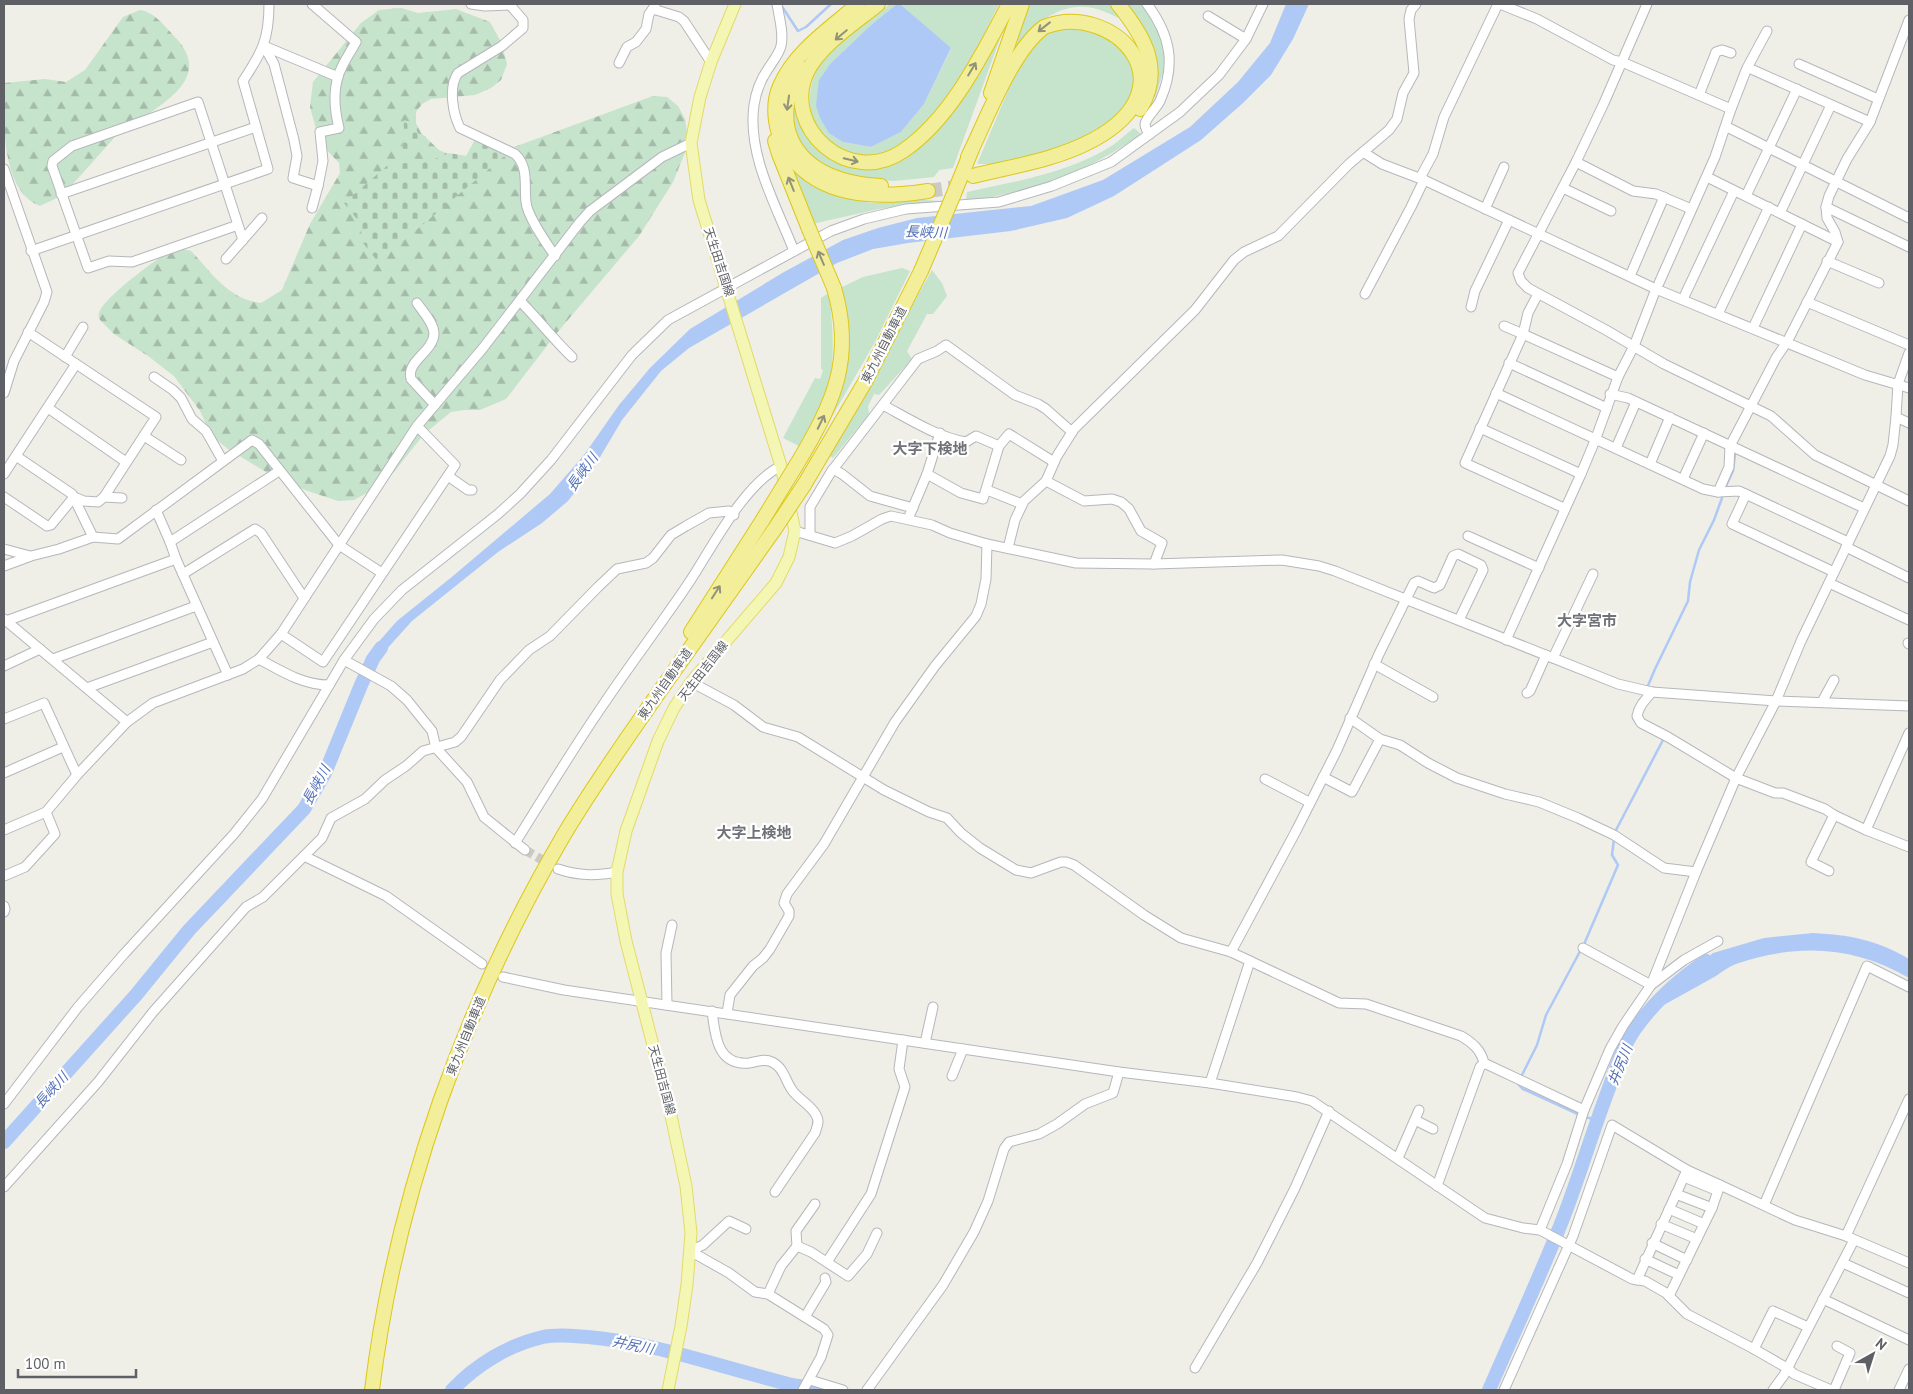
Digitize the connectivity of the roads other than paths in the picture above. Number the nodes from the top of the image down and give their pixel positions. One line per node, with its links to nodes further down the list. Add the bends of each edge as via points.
1 (268, 4): 22 (street, via 269,22)
2 (312, 4): 30 (street, via 356,42)
3 (471, 4): 4 (street)
4 (511, 4): 79 (street, via 523,20 523,28 454,78 456,119 460,128 515,154 521,160 526,204)
5 (735, 4): 25 (main road, 天生田吉国線)
6 (777, 4): 78 (street, via 781,46 766,71 753,118 755,146)
7 (858, 4): 35 (highway, via 795,62 781,84)
8 (878, 4): 23 (highway, one-way to 23)
9 (1009, 4): 23 (highway, one-way to 9, via 809,68 804,84 802,99 808,123 831,153 845,159 874,163 903,151 931,126 970,73)
10 (1022, 4): 45 (highway, 東九州自動車道)
11 (1118, 4): 45 (highway, one-way to 45, via 1143,40 1151,72 1145,100 1137,114 1114,138 1082,156 1034,171 971,180 1057,155 1094,140 1122,118 1137,95 1141,70 1138,55 1133,43 1117,25 1097,16 1065,16 1034,36 1013,64)
12 (1148, 4): 40 (street, via 1166,35 1169,67 1159,104 1146,122)
13 (1263, 4): 21 (street)
14 (1416, 4): 44 (street, via 1409,20 1414,73 1403,93 1396,119 1380,139)
15 (1499, 4): 26 (street, via 1538,19 1591,50); 50 (street, via 1444,117)
16 (1647, 4): 26 (street)
17 (654, 6): 25 (street, via 684,21); 27 (street, via 646,29 636,42 627,47)
18 (1208, 16): 21 (street)
19 (1909, 20): 33 (street)
20 (1767, 31): 36 (street, via 1747,68)
21 (1246, 40): 40 (street, via 1219,75 1180,112)
22 (264, 46): 30 (street); 38 (street, via 243,81); 54 (street, via 274,64 294,140 297,156 293,178)
23 (824, 49): 35 (highway, one-way to 35, via 795,81 787,103 790,136 806,159 833,176 868,186 930,187 895,195 855,193 812,177 785,148)
24 (1731, 54): 32 (street, via 1722,50 1716,52)
25 (711, 62): 42 (main road, 天生田吉国線)
26 (1622, 62): 32 (street); 46 (street)
27 (619, 63)
28 (1800, 64): 33 (street)
29 (1751, 69): 31 (street)
30 (338, 76): 54 (street, via 336,115 339,128 320,132 323,161)
31 (1797, 89): 34 (street); 43 (street)
32 (1699, 96): 36 (street)
33 (1878, 100): 37 (street)
34 (1831, 105): 37 (street); 47 (street)
35 (774, 108): 220 (highway, one-way to 35, bridge, via 797,464 828,409 840,373 841,321 834,288 778,154)
36 (1731, 109): 84 (street, via 1716,157)
37 (1870, 122): 52 (street)
38 (256, 127): 41 (street); 53 (street, via 268,169)
39 (1729, 128): 43 (street)
40 (1150, 134): 78 (street, via 1111,162 1034,192 999,202 906,209 864,219 831,231)
41 (212, 142): 53 (street); 57 (street); 57 (street, via 198,102 81,142 53,161)
42 (691, 143): 79 (street, via 662,157 590,212); 85 (main road, 天生田吉国線, via 700,200)
43 (1769, 148): 47 (street); 58 (street)
44 (1363, 152): 50 (street, via 1382,164); 125 (street, via 1278,236 1234,260 1195,310)
45 (968, 157): 220 (highway, 東九州自動車道, bridge, via 922,270 865,382 774,530)
46 (1576, 162): 55 (street); 59 (street, via 1633,191)
47 (1803, 165): 52 (street); 66 (street)
48 (1504, 167): 62 (street)
49 (4, 169): 77 (street)
50 (1422, 179): 62 (street); 86 (street, via 1411,207)
51 (1711, 179): 56 (street)
52 (1836, 182): 60 (street); 68 (street)
53 (224, 184): 71 (street); 73 (street)
54 (318, 186): 61 (street)
55 (1563, 188): 65 (street); 72 (street)
56 (1734, 191): 58 (street); 88 (street)
57 (61, 194): 73 (street)
58 (1746, 196): 64 (street)
59 (1664, 197): 63 (street); 82 (street)
60 (1826, 207): 75 (street, via 1827,218); 76 (street)
61 (312, 208)
62 (1485, 208): 69 (street)
63 (1689, 208)
64 (1769, 208): 66 (street); 93 (street)
65 (1612, 211)
66 (1780, 213): 70 (street)
67 (262, 218): 74 (street)
68 (1909, 218)
69 (1510, 220): 72 (street); 92 (street, via 1475,291)
70 (1802, 224): 75 (street); 96 (street)
71 (238, 225): 73 (street, via 132,262 110,261 88,268); 74 (street)
72 (1539, 233): 82 (street); 87 (street, via 1518,273 1521,281)
73 (76, 235): 77 (street)
74 (243, 240): 80 (street)
75 (1838, 242): 81 (street)
76 (1909, 247)
77 (31, 251): 97 (street, via 47,292)
78 (794, 251): 85 (street)
79 (555, 256): 89 (street)
80 (226, 259)
81 (1827, 261): 83 (street); 90 (street)
82 (1630, 276): 84 (street)
83 (1879, 283)
84 (1658, 286): 88 (street); 101 (street)
85 (728, 287): 139 (main road, 天生田吉国線); 199 (street, via 668,320 646,339 551,460 520,494 402,590 374,618)
86 (1365, 294)
87 (1538, 294): 98 (street, via 1528,313); 101 (street)
88 (1683, 299): 93 (street)
89 (520, 301): 104 (street); 115 (street)
90 (1807, 302): 99 (street); 100 (street)
91 (417, 303): 115 (street, via 431,324 434,335 410,374)
92 (1471, 307)
93 (1718, 314): 96 (street)
94 (1504, 326): 98 (street)
95 (83, 327): 103 (street)
96 (1753, 328): 99 (street)
97 (28, 332): 103 (street); 111 (street)
98 (1523, 334): 105 (street); 108 (street)
99 (1787, 342): 109 (street, via 1864,375); 116 (street)
100 (1909, 345)
101 (1634, 346): 108 (street); 116 (street, via 1664,364)
102 (1909, 353): 109 (street)
103 (66, 357): 106 (street)
104 (572, 357)
105 (1509, 363): 112 (street); 119 (street)
106 (76, 364): 118 (street); 128 (street, via 156,417)
107 (154, 377): 136 (street, via 181,398 192,419 206,431)
108 (1618, 377): 113 (street)
109 (1898, 384): 110 (street); 121 (street)
110 (1909, 388)
111 (4, 393)
112 (1496, 393): 124 (street); 129 (street)
113 (1610, 394): 114 (street); 119 (street)
114 (1636, 402): 120 (street); 132 (street)
115 (435, 404): 123 (street)
116 (1751, 404): 131 (street); 148 (street, via 1771,416 1815,455)
117 (883, 405): 125 (street, via 918,359 946,344 1015,395 1046,409); 127 (street); 140 (street)
118 (48, 408): 133 (street); 135 (street)
119 (1607, 408): 129 (street)
120 (1670, 417): 126 (street); 138 (street)
121 (1896, 418): 122 (street); 148 (street, via 1893,445)
122 (1909, 423)
123 (417, 426): 145 (street, via 455,464); 172 (street)
124 (1480, 428): 144 (street); 160 (street, via 1466,463)
125 (1072, 432): 137 (street)
126 (1704, 433): 131 (street); 146 (street)
127 (940, 434): 130 (street, via 966,442 976,436); 143 (street)
128 (144, 436): 134 (street); 135 (street)
129 (1596, 438): 132 (street); 144 (street)
130 (999, 446): 137 (street, via 1007,436 1013,435); 149 (street)
131 (1730, 446): 151 (street, via 1729,467); 161 (street)
132 (1616, 448): 138 (street)
133 (16, 456): 142 (street); 154 (street)
134 (181, 460)
135 (126, 462): 155 (street)
136 (223, 462): 141 (street, via 252,440 259,444); 162 (street)
137 (1054, 462): 147 (street)
138 (1650, 464): 146 (street)
139 (781, 466): 163 (street, via 765,475); 165 (main road, 天生田吉国線)
140 (833, 469): 159 (street, via 870,496); 166 (street, via 810,507)
141 (279, 471): 169 (street); 172 (street)
142 (4, 474)
143 (927, 474): 149 (street, via 961,493 981,499); 159 (street)
144 (1581, 474): 160 (street)
145 (448, 476): 150 (street); 181 (street)
146 (1683, 479): 151 (street)
147 (1046, 481): 158 (street); 177 (street, via 1084,501 1112,499 1121,502 1141,531 1162,543)
148 (1876, 485): 157 (street); 161 (street)
149 (986, 490): 158 (street)
150 (468, 492)
151 (1718, 492): 152 (street)
152 (1746, 494): 171 (street); 180 (street, via 1732,524)
153 (4, 497): 154 (street, via 47,526)
154 (74, 497): 155 (street, via 98,502); 168 (street)
155 (104, 497): 156 (street)
156 (122, 498)
157 (1909, 501)
158 (1022, 504): 173 (street)
159 (912, 508): 164 (street)
160 (1564, 508): 179 (street)
161 (1864, 508): 171 (street)
162 (156, 510): 168 (street, via 118,539); 169 (street)
163 (734, 514): 219 (street, via 728,511 710,513 671,536 646,563 617,569 500,680 462,737); 232 (street, via 573,749)
164 (908, 519): 166 (street, via 891,516 835,543); 170 (street)
165 (796, 531): 166 (street); 204 (main road, 天生田吉国線, via 789,557 776,583)
166 (810, 535)
167 (1468, 536): 179 (street)
168 (93, 537): 175 (street)
169 (170, 542): 176 (street)
170 (987, 544): 173 (street); 224 (street, via 986,578 976,616 895,722)
171 (1847, 544): 180 (street); 184 (street)
172 (339, 545): 181 (street); 186 (street)
173 (1008, 548): 177 (street, via 1076,563)
174 (4, 549): 175 (street)
175 (31, 556): 178 (street)
176 (176, 559): 182 (street); 189 (street)
177 (1154, 564): 187 (street, via 1303,562 1336,571)
178 (4, 566)
179 (1539, 568): 193 (street)
180 (1834, 572): 185 (street)
181 (382, 573): 192 (street, via 323,662)
182 (183, 574): 186 (street, via 256,529); 188 (street)
183 (1594, 574): 196 (street)
184 (1909, 578)
185 (1829, 583): 191 (street); 210 (street)
186 (304, 598): 192 (street)
187 (1407, 600): 190 (street); 190 (street, via 1418,581 1434,588 1440,585 1453,556 1458,554 1481,565 1483,570); 200 (street)
188 (196, 606): 194 (street); 198 (street)
189 (5, 620): 195 (street)
190 (1459, 620): 193 (street)
191 (1909, 620)
192 (281, 634): 197 (street)
193 (1506, 640): 196 (street)
194 (213, 642): 202 (street); 206 (street)
195 (40, 649): 198 (street); 201 (street)
196 (1550, 657): 207 (street, via 1618,684); 208 (street)
197 (259, 658): 202 (street); 205 (street, via 287,675 314,685)
198 (53, 659): 206 (street)
199 (344, 660): 205 (street); 219 (street, via 391,686 407,700 432,731)
200 (1374, 664): 209 (street); 213 (street)
201 (4, 666)
202 (228, 675): 215 (street, via 153,703)
203 (1834, 680): 211 (street)
204 (691, 682): 224 (street, via 734,704 763,727 798,737); 238 (main road, 天生田吉国線, via 658,741 626,831)
205 (329, 685): 265 (street, via 262,799 78,1007)
206 (87, 688): 215 (street)
207 (1652, 692): 210 (street); 225 (street, via 1638,712 1642,723)
208 (1526, 694)
209 (1432, 697)
210 (1776, 700): 211 (street); 225 (street)
211 (1822, 702): 212 (street)
212 (1909, 706)
213 (1350, 718): 217 (street); 223 (street)
214 (4, 719): 218 (street, via 44,703)
215 (127, 722): 222 (street)
216 (1909, 733): 231 (street)
217 (1380, 739): 223 (street, via 1352,792); 239 (street, via 1400,745 1457,778 1539,802 1578,818 1614,836 1664,868)
218 (63, 747): 221 (street); 222 (street)
219 (436, 748): 232 (street, via 467,782 484,817); 235 (street, via 423,751 365,799 331,818 322,838)
220 (617, 752): 314 (highway, 東九州自動車道, via 538,880 456,1055 406,1213 387,1295)
221 (4, 773)
222 (77, 775): 228 (street)
223 (1323, 777): 227 (street)
224 (863, 778): 246 (street, via 947,818 960,833 1016,870 1031,873 1061,862 1074,865 1181,938); 256 (street, via 824,844 784,899 789,916 770,949 730,995)
225 (1736, 778): 229 (street); 239 (street)
226 (1265, 779): 227 (street)
227 (1309, 802): 246 (street)
228 (46, 812): 230 (street); 240 (street, via 56,834 25,867)
229 (1834, 815): 231 (street); 237 (street, via 1811,862)
230 (4, 830)
231 (1866, 830): 233 (street)
232 (515, 843): 234 (street)
233 (1909, 847)
234 (526, 850)
235 (304, 856): 248 (street, via 386,896); 274 (street, via 263,897 246,907)
236 (558, 870): 238 (street, via 596,876)
237 (1829, 871)
238 (617, 872): 252 (main road, 天生田吉国線, via 621,916)
239 (1696, 872): 250 (street)
240 (4, 876)
241 (4, 906): 242 (street)
242 (4, 912)
243 (672, 925): 253 (street, via 666,952)
244 (1718, 941): 250 (street, via 1684,960)
245 (1583, 948): 250 (street)
246 (1231, 952): 247 (street)
247 (1250, 961): 260 (street, via 1339,1003 1366,1004 1461,1036 1480,1051); 263 (street)
248 (482, 964)
249 (503, 977): 252 (street)
250 (1651, 985): 267 (street, via 1610,1049)
251 (1909, 987): 279 (street, via 1867,966)
252 (642, 1001): 253 (street); 292 (main road, 天生田吉国線, via 680,1152 686,1186)
253 (667, 1005): 255 (street)
254 (933, 1007): 258 (street)
255 (712, 1011): 256 (street); 276 (street, via 715,1036 723,1054 739,1064 771,1061 782,1070 791,1090 817,1115 815,1133)
256 (727, 1013): 257 (street)
257 (904, 1040): 258 (street); 295 (street, via 899,1069 905,1087 871,1194)
258 (925, 1043): 259 (street)
259 (963, 1049): 261 (street); 262 (street)
260 (1484, 1063): 267 (street); 273 (street)
261 (1119, 1072): 263 (street); 318 (street, via 1113,1093 1085,1104 1039,1134 1009,1142 974,1232 942,1285)
262 (952, 1076)
263 (1210, 1084): 268 (street, via 1297,1097)
264 (1909, 1099): 287 (street)
265 (4, 1104)
266 (1420, 1110): 269 (street)
267 (1584, 1110): 285 (street)
268 (1329, 1111): 271 (street); 310 (street, via 1257,1263)
269 (1415, 1120): 270 (street); 271 (street)
270 (1433, 1129)
271 (1398, 1158): 273 (street)
272 (1685, 1173): 275 (street); 277 (street); 290 (street, via 1612,1124)
273 (1437, 1186): 285 (street, via 1485,1218)
274 (4, 1187)
275 (1719, 1188): 279 (street); 280 (street)
276 (775, 1192)
277 (1676, 1194): 280 (street); 281 (street)
278 (815, 1204): 291 (street, via 796,1230)
279 (1764, 1205): 287 (street, via 1795,1220)
280 (1712, 1208): 283 (street)
281 (1668, 1209): 282 (street); 283 (street)
282 (1661, 1224): 288 (street); 289 (street)
283 (1704, 1224): 288 (street)
284 (746, 1229): 292 (street, via 729,1221 703,1245)
285 (1542, 1231): 290 (street)
286 (876, 1232): 295 (street, via 867,1254 848,1276)
287 (1850, 1238): 296 (street); 297 (street)
288 (1696, 1239): 294 (street)
289 (1652, 1243): 293 (street); 294 (street)
290 (1567, 1244): 300 (street); 319 (street)
291 (797, 1246): 295 (street); 302 (street, via 780,1266)
292 (690, 1251): 302 (street, via 755,1292); 315 (main road, 天生田吉国線, via 685,1306)
293 (1645, 1260): 298 (street); 300 (street)
294 (1687, 1260): 298 (street)
295 (827, 1262)
296 (1843, 1263): 301 (street); 304 (street)
297 (1909, 1263)
298 (1679, 1275): 303 (street)
299 (825, 1278): 305 (street, via 826,1282)
300 (1636, 1280): 303 (street, via 1645,1281)
301 (1909, 1293)
302 (768, 1294): 305 (street)
303 (1670, 1296): 309 (street, via 1687,1314)
304 (1823, 1299): 306 (street); 307 (street)
305 (805, 1317): 313 (street, via 828,1335)
306 (1808, 1327): 309 (street, via 1773,1311); 311 (street)
307 (1909, 1340)
308 (1837, 1346): 321 (street, via 1850,1353)
309 (1754, 1349): 311 (street)
310 (1195, 1368)
311 (1787, 1368): 320 (street); 321 (street)
312 (1909, 1369): 322 (street)
313 (809, 1381): 316 (street); 317 (street)
314 (372, 1390)
315 (668, 1390)
316 (803, 1390)
317 (843, 1390)
318 (867, 1390)
319 (1504, 1390)
320 (1773, 1390)
321 (1832, 1390)
322 (1899, 1390)

